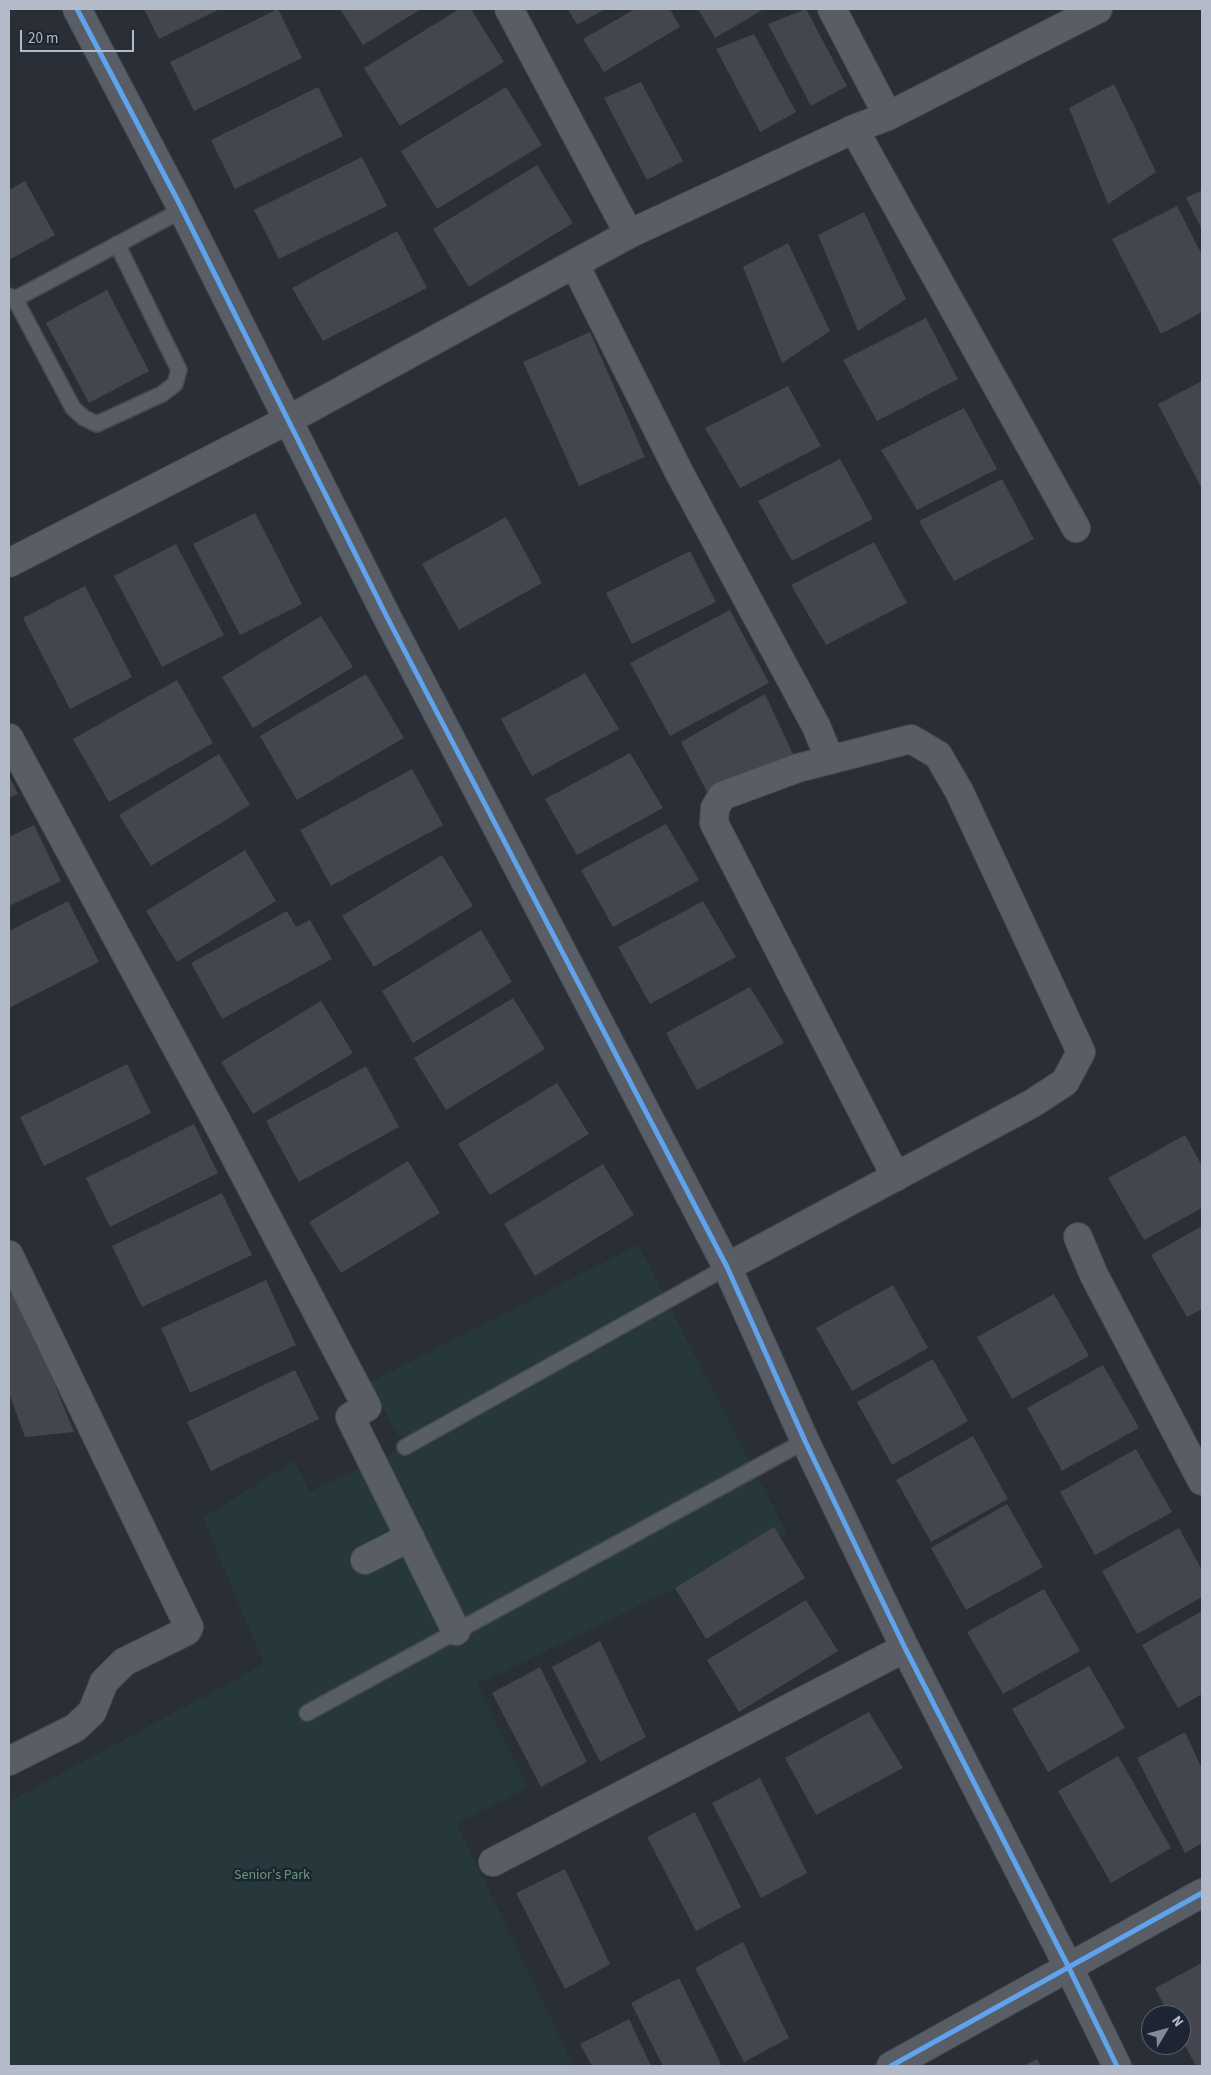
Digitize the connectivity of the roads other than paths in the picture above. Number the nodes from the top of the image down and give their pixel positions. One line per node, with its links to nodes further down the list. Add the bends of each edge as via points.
1 (77, 9): 7 (street)
2 (509, 9): 8 (street)
3 (832, 9): 5 (street)
4 (1098, 9): 5 (street)
5 (888, 116): 6 (street)
6 (854, 129): 8 (street); 13 (street)
7 (182, 210): 9 (lane); 12 (street)
8 (629, 234): 10 (street)
9 (117, 244): 11 (lane); 11 (lane, via 179,370 174,384 162,394 97,424 84,418 73,408)
10 (575, 265): 12 (street); 16 (street, via 680,474 816,726)
11 (12, 297)
12 (288, 420): 14 (street); 20 (street, via 388,619)
13 (1076, 528)
14 (9, 563)
15 (9, 738): 24 (street, via 367,1407 350,1416)
16 (830, 760): 17 (street, via 798,768 722,796 714,808 714,823); 17 (street, via 911,739 938,755 960,791 1082,1052 1065,1082 1033,1103)
17 (896, 1177): 20 (street)
18 (1078, 1237): 23 (street, via 1094,1275)
19 (9, 1255): 29 (street, via 188,1627 124,1662 104,1682 92,1712 75,1728)
20 (727, 1267): 21 (street); 22 (lane)
21 (805, 1441): 26 (lane); 27 (street)
22 (405, 1447)
23 (1202, 1481)
24 (410, 1537): 25 (street); 26 (street)
25 (365, 1560)
26 (456, 1631): 28 (lane)
27 (905, 1648): 30 (street); 32 (street)
28 (307, 1713)
29 (9, 1761)
30 (493, 1862)
31 (1202, 1893): 32 (street)
32 (1068, 1966): 33 (street); 34 (street)
33 (891, 2066)
34 (1117, 2066)

